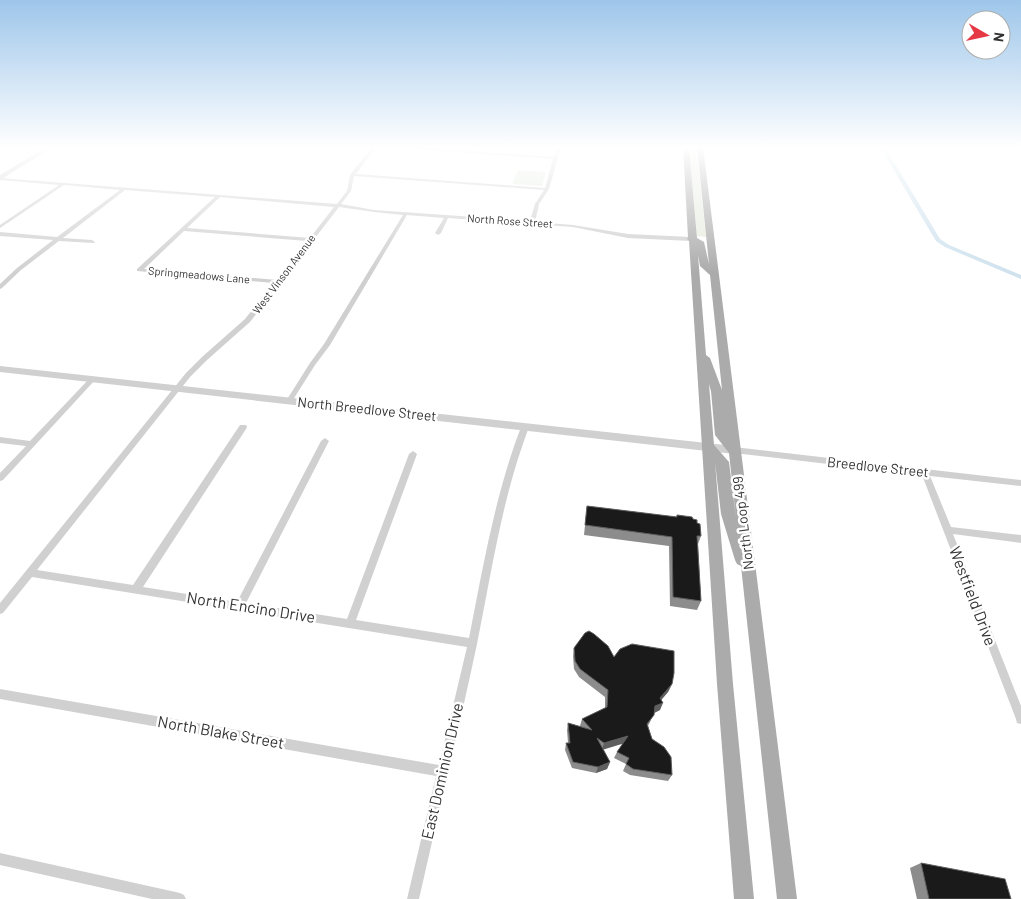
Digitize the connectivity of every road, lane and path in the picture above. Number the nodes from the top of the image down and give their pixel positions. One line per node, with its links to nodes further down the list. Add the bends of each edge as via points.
1 (56, 189): 13 (street)
2 (124, 189): 17 (street)
3 (136, 189): 8 (street, North Rose Street)
4 (349, 189): 9 (street, West Vinson Avenue)
5 (547, 189): 12 (street, via 537,204)
6 (688, 189): 19 (main road, North Loop 499)
7 (705, 189): 21 (main road, North Loop 499)
8 (219, 196): 9 (street, North Rose Street); 14 (street, Springmeadows Lane)
9 (337, 206): 10 (street, North Rose Street); 18 (street, West Vinson Avenue)
10 (406, 213): 11 (street, North Rose Street); 28 (street, via 327,345)
11 (446, 216): 12 (street, North Rose Street); 15 (street)
12 (532, 223): 19 (street, North Rose Street, via 583,227 628,236)
13 (0, 227)
14 (182, 230): 18 (street); 22 (street, Springmeadows Lane, via 139,270)
15 (438, 233)
16 (0, 234): 17 (street)
17 (57, 240): 20 (street); 23 (street)
18 (310, 240): 22 (street, West Vinson Avenue)
19 (691, 240): 21 (main road, via 700,242 705,266); 24 (main road, North Loop 499)
20 (92, 242)
21 (714, 275): 35 (main road, North Loop 499)
22 (278, 282): 27 (street, West Vinson Avenue, via 248,322 202,360)
23 (0, 287)
24 (700, 347): 34 (main road, North Loop 499); 35 (main road, via 717,391 721,435)
25 (0, 369): 26 (street, North Breedlove Street)
26 (92, 380): 27 (street, North Breedlove Street); 33 (street)
27 (178, 389): 28 (street, North Breedlove Street); 42 (street, West Vinson Avenue)
28 (289, 400): 30 (street, North Breedlove Street)
29 (243, 427): 44 (street)
30 (525, 427): 34 (street, North Breedlove Street); 48 (street, East Dominion Drive, via 505,482)
31 (0, 440): 33 (street)
32 (326, 442): 45 (street)
33 (32, 444): 38 (street)
34 (708, 448): 35 (street, North Breedlove Street); 43 (main road, via 723,462 728,514); 55 (main road, North Loop 499)
35 (734, 450): 37 (street, Breedlove Street); 43 (main road, North Loop 499)
36 (413, 454): 47 (street)
37 (925, 472): 39 (street, Breedlove Street); 40 (street, Westfield Drive)
38 (0, 478)
39 (1021, 483)
40 (948, 530): 41 (street); 50 (street, Westfield Drive)
41 (1021, 539)
42 (30, 573): 44 (street, North Encino Drive); 46 (street, West Vinson Avenue)
43 (751, 588): 56 (main road, North Loop 499)
44 (136, 589): 45 (street, North Encino Drive)
45 (240, 606): 47 (street, North Encino Drive)
46 (0, 610)
47 (350, 623): 48 (street, North Encino Drive)
48 (472, 643): 51 (street, East Dominion Drive)
49 (0, 694): 51 (street, North Blake Street)
50 (1021, 720)
51 (442, 771): 54 (street, East Dominion Drive)
52 (0, 859): 53 (street)
53 (180, 899)
54 (413, 899)
55 (744, 899)
56 (787, 899)

